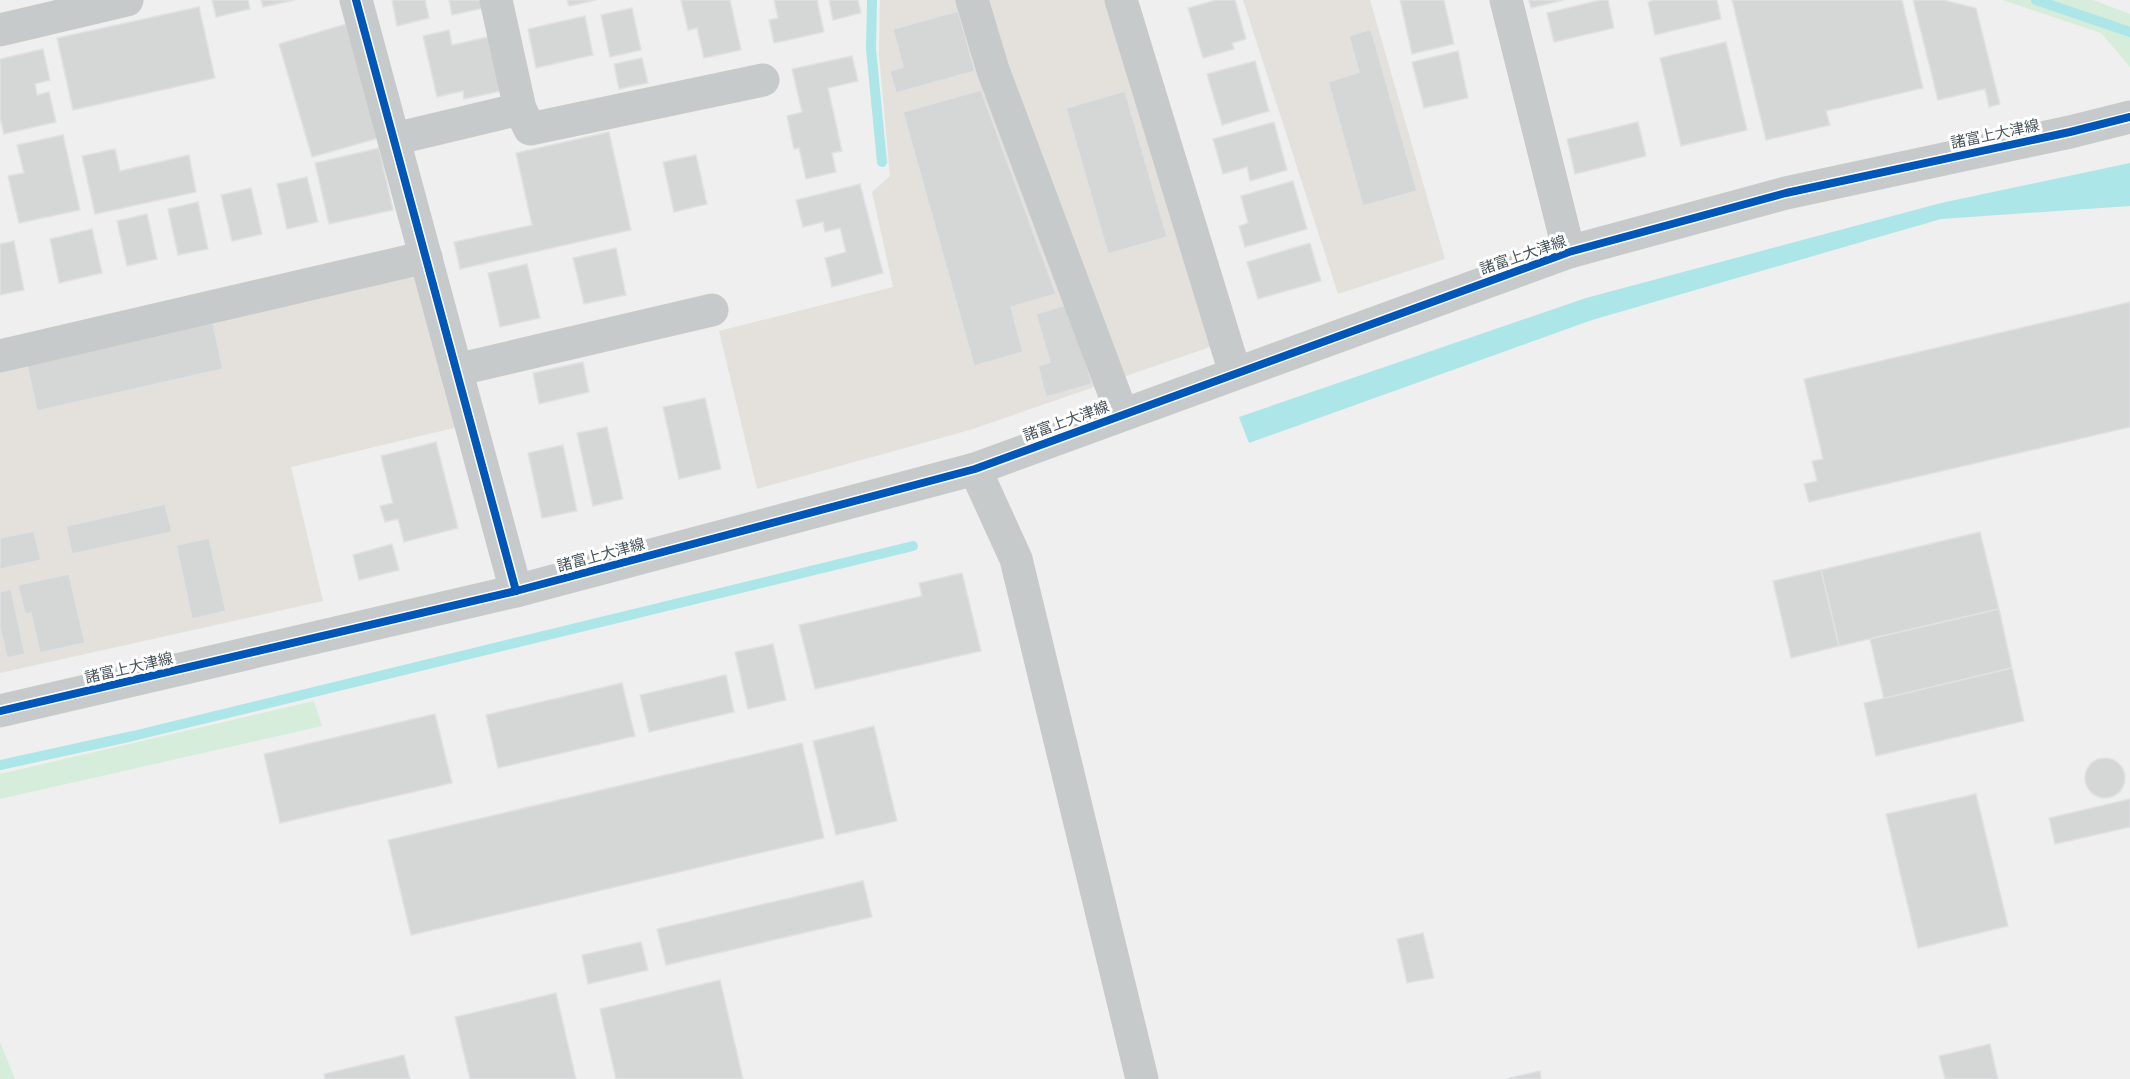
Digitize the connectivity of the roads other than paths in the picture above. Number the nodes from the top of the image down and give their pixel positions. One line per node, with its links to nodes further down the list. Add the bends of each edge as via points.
1 (127, 0): 7 (street)
2 (357, 0): 11 (street)
3 (496, 0): 9 (street)
4 (972, 0): 18 (street, via 993,70)
5 (1121, 0): 17 (street)
6 (1506, 0): 12 (street)
7 (0, 30)
8 (763, 80): 9 (street, via 530,129)
9 (520, 109): 11 (street)
10 (2130, 117): 12 (street, 諸富上大津線, via 1786,193)
11 (394, 139): 13 (street)
12 (1569, 252): 17 (street, 諸富上大津線)
13 (426, 257): 15 (street); 16 (street)
14 (712, 310): 16 (street)
15 (0, 356)
16 (456, 370): 20 (street)
17 (1235, 373): 18 (street, 諸富上大津線)
18 (1122, 414): 19 (street, 諸富上大津線)
19 (975, 469): 20 (street, 諸富上大津線); 22 (street, via 1016,559)
20 (516, 591): 21 (street, 諸富上大津線)
21 (0, 711)
22 (1142, 1079)

